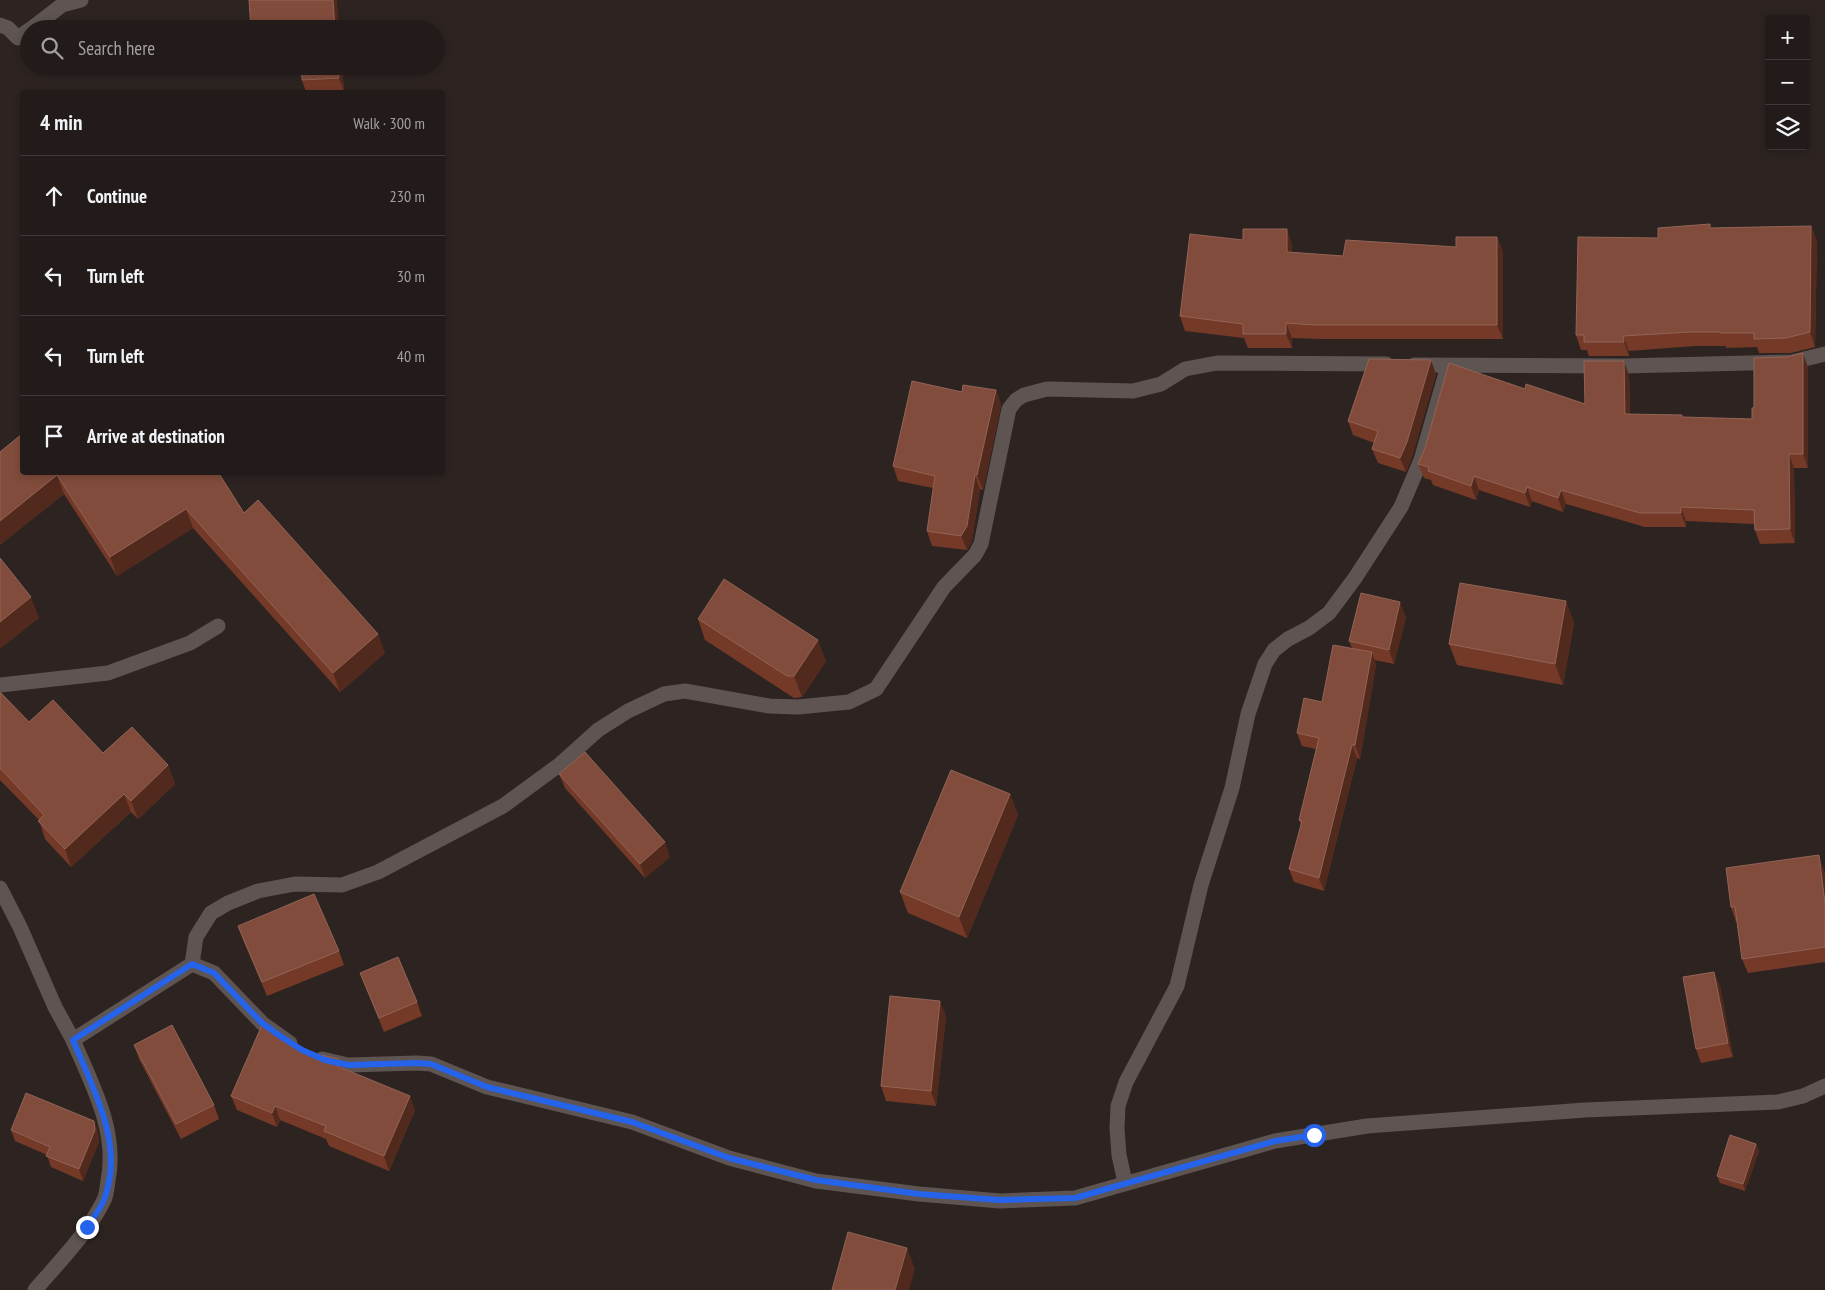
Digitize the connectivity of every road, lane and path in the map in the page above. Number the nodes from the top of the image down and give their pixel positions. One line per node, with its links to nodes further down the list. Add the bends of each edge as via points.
1 (81, 0): 2 (street, via 62,5)
2 (43, 20)
3 (0, 25): 4 (street)
4 (20, 37)
5 (1825, 354): 6 (street, via 1792,362)
6 (1448, 366): 10 (street, via 1217,363 1186,369 1161,384 1133,391 1047,390 1024,395 1009,409 976,555 944,587 876,689 849,702 798,708 685,691 664,694 598,730 559,765 503,806 378,872 342,885 295,884 258,891 228,903 211,913 196,937); 13 (street, via 1421,460 1401,507 1329,614 1288,638 1274,650 1265,664 1248,714 1232,788 1201,885 1177,986 1126,1082 1118,1106 1119,1156)
7 (218, 626): 8 (street, via 190,642 108,673)
8 (0, 685)
9 (0, 888): 11 (street)
10 (192, 964): 11 (street); 13 (street, via 214,973 262,1023 280,1036 325,1060 348,1065 431,1064 487,1087 632,1122 729,1158 816,1180 919,1194 1000,1200 1075,1198)
11 (73, 1040): 14 (street, via 104,1116 110,1170 105,1198 87,1227)
12 (1825, 1086): 13 (street, via 1778,1102 1585,1110 1367,1126 1275,1141)
13 (1125, 1182)
14 (35, 1290)

